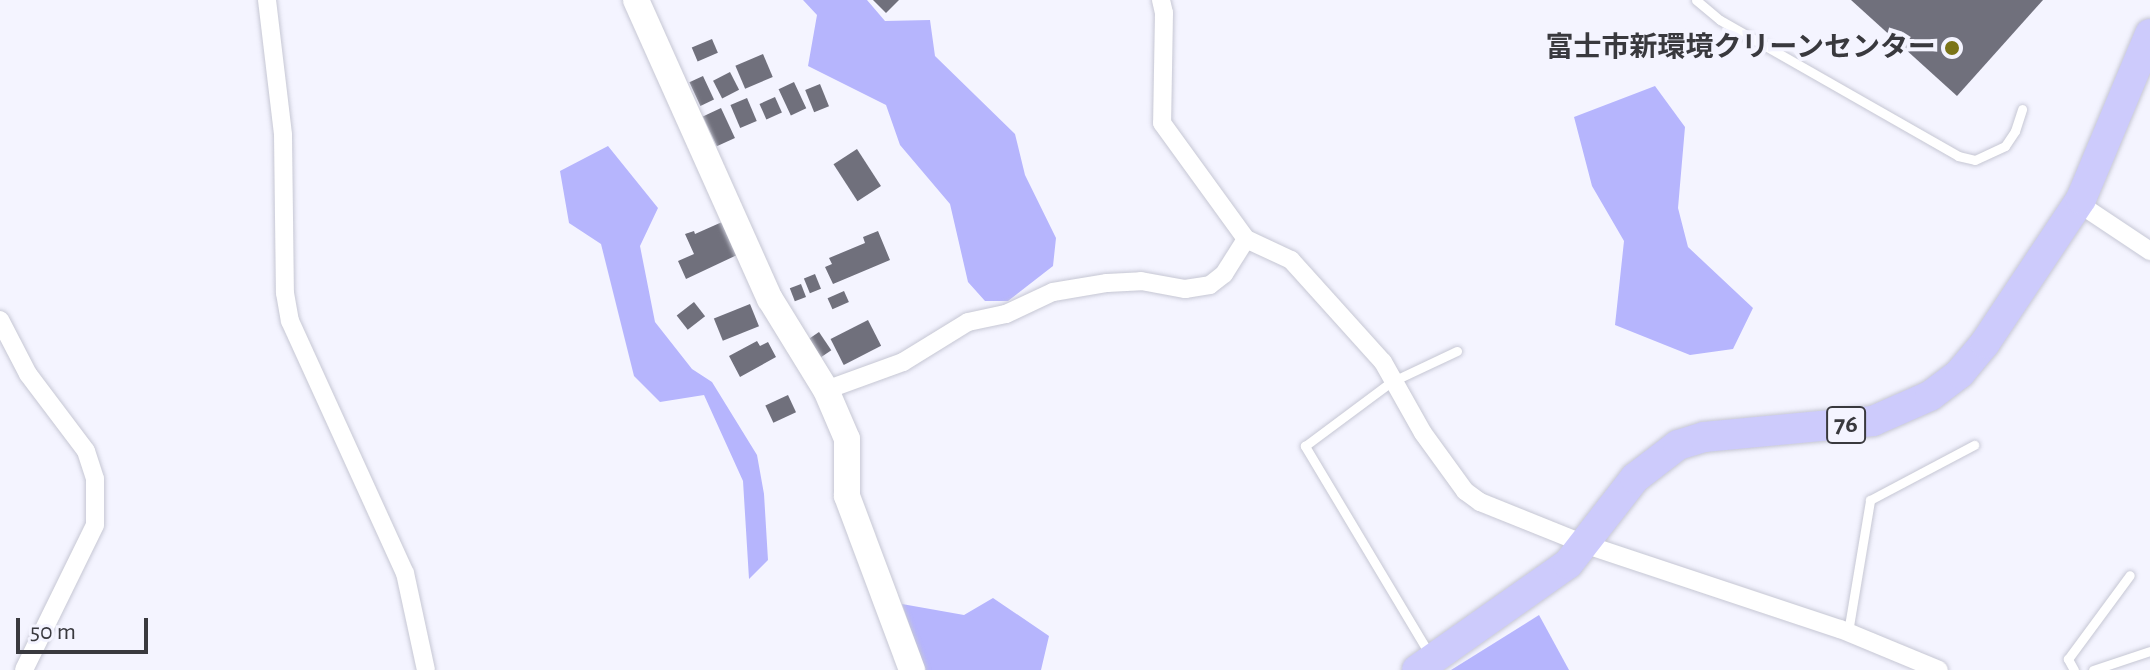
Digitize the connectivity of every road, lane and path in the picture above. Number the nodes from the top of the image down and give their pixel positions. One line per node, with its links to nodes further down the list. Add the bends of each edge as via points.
1 (267, 0): 21 (street, via 283,135 290,321 405,573)
2 (636, 0): 13 (street, via 770,299)
3 (1161, 0): 8 (street, via 1162,123)
4 (1696, 0): 6 (lane, via 1720,20 1958,156 1975,160 2005,146)
5 (2150, 34): 7 (main road, 76)
6 (2022, 109)
7 (2078, 203): 9 (street); 15 (main road, 76, via 1985,343 1960,373 1930,396 1873,421 1704,437 1678,445 1635,478)
8 (1246, 239): 12 (street, via 1291,260 1383,362); 13 (street, via 1224,274 1210,285 1185,289 1141,281 1053,292 1006,314 968,322 903,362)
9 (2150, 251)
10 (0, 320): 20 (street, via 28,374 86,451 95,479 95,525)
11 (1457, 351): 12 (lane)
12 (1391, 382): 15 (street, via 1465,491); 19 (lane, via 1305,446)
13 (826, 390): 22 (street, via 847,439 847,496)
14 (1974, 445): 17 (lane, via 1870,500)
15 (1587, 545): 17 (street); 19 (main road, 76, via 1568,564)
16 (2130, 575): 24 (lane, via 2068,659)
17 (1848, 632): 23 (street)
18 (2150, 651): 25 (lane)
19 (1424, 664)
20 (24, 670)
21 (426, 670)
22 (912, 670)
23 (1939, 670)
24 (2074, 670)
25 (2093, 670)

